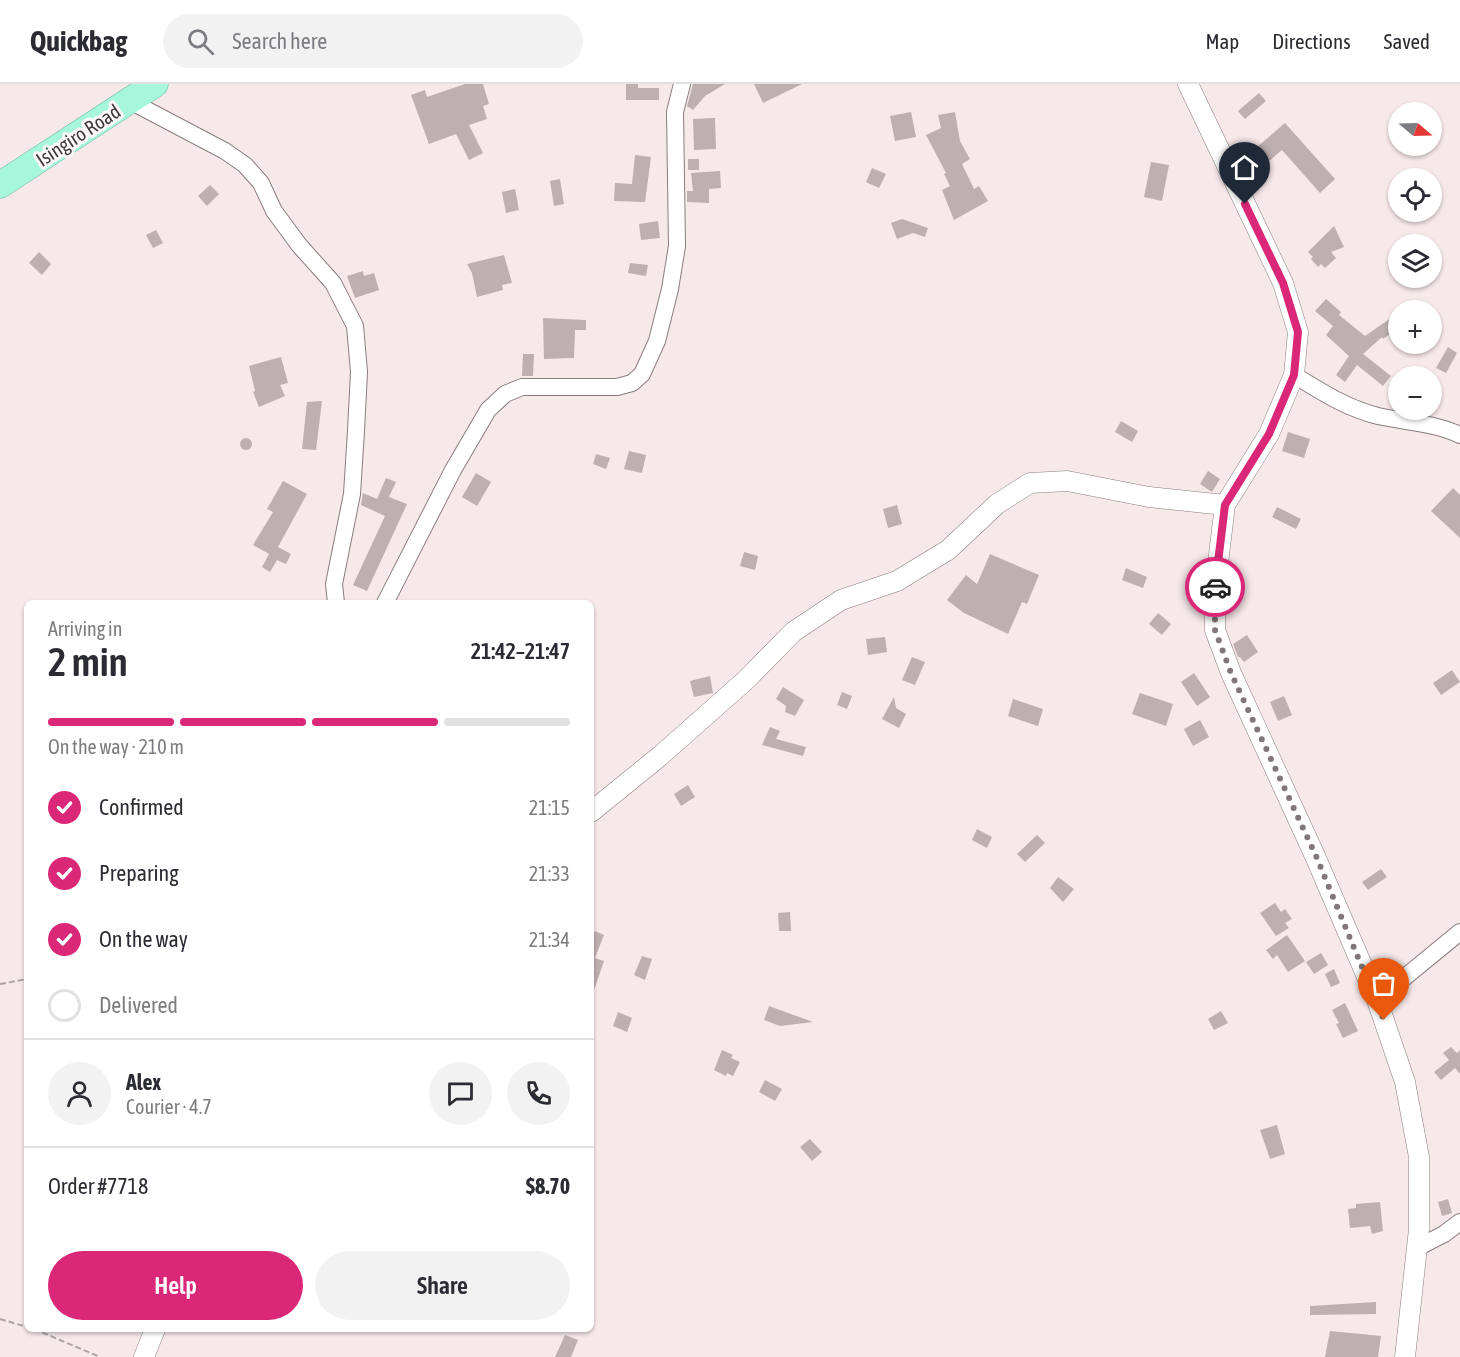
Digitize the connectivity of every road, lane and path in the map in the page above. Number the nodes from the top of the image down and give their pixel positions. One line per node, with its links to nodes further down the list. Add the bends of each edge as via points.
1 (155, 84): 4 (main road, Isingiro Road)
2 (682, 84): 10 (street, via 675,112 677,246 657,341 642,374 632,383 618,387 522,387 504,394 488,410 459,460)
3 (1188, 84): 6 (street, via 1283,283 1298,332)
4 (130, 101): 5 (main road, Isingiro Road); 9 (street, via 245,165 261,183 274,211 299,245 333,283 355,326 359,372 352,494 334,576)
5 (0, 185)
6 (1294, 375): 7 (street, via 1343,405); 8 (street, via 1269,434)
7 (1460, 435)
8 (1225, 505): 11 (street, via 1149,497 1067,481 1030,483 997,504 948,550 897,581 841,600 793,632 747,679); 15 (street, via 1215,588 1215,630)
9 (336, 600)
10 (387, 600)
11 (594, 810)
12 (1460, 932): 15 (street)
13 (24, 980): 14 (path)
14 (0, 984)
15 (1377, 1000): 17 (street, via 1405,1082 1419,1157)
16 (1460, 1222): 17 (street)
17 (1417, 1248): 24 (street)
18 (0, 1319): 19 (path)
19 (24, 1326)
20 (41, 1332): 22 (path)
21 (153, 1332): 23 (street)
22 (100, 1357)
23 (144, 1357)
24 (1405, 1357)

